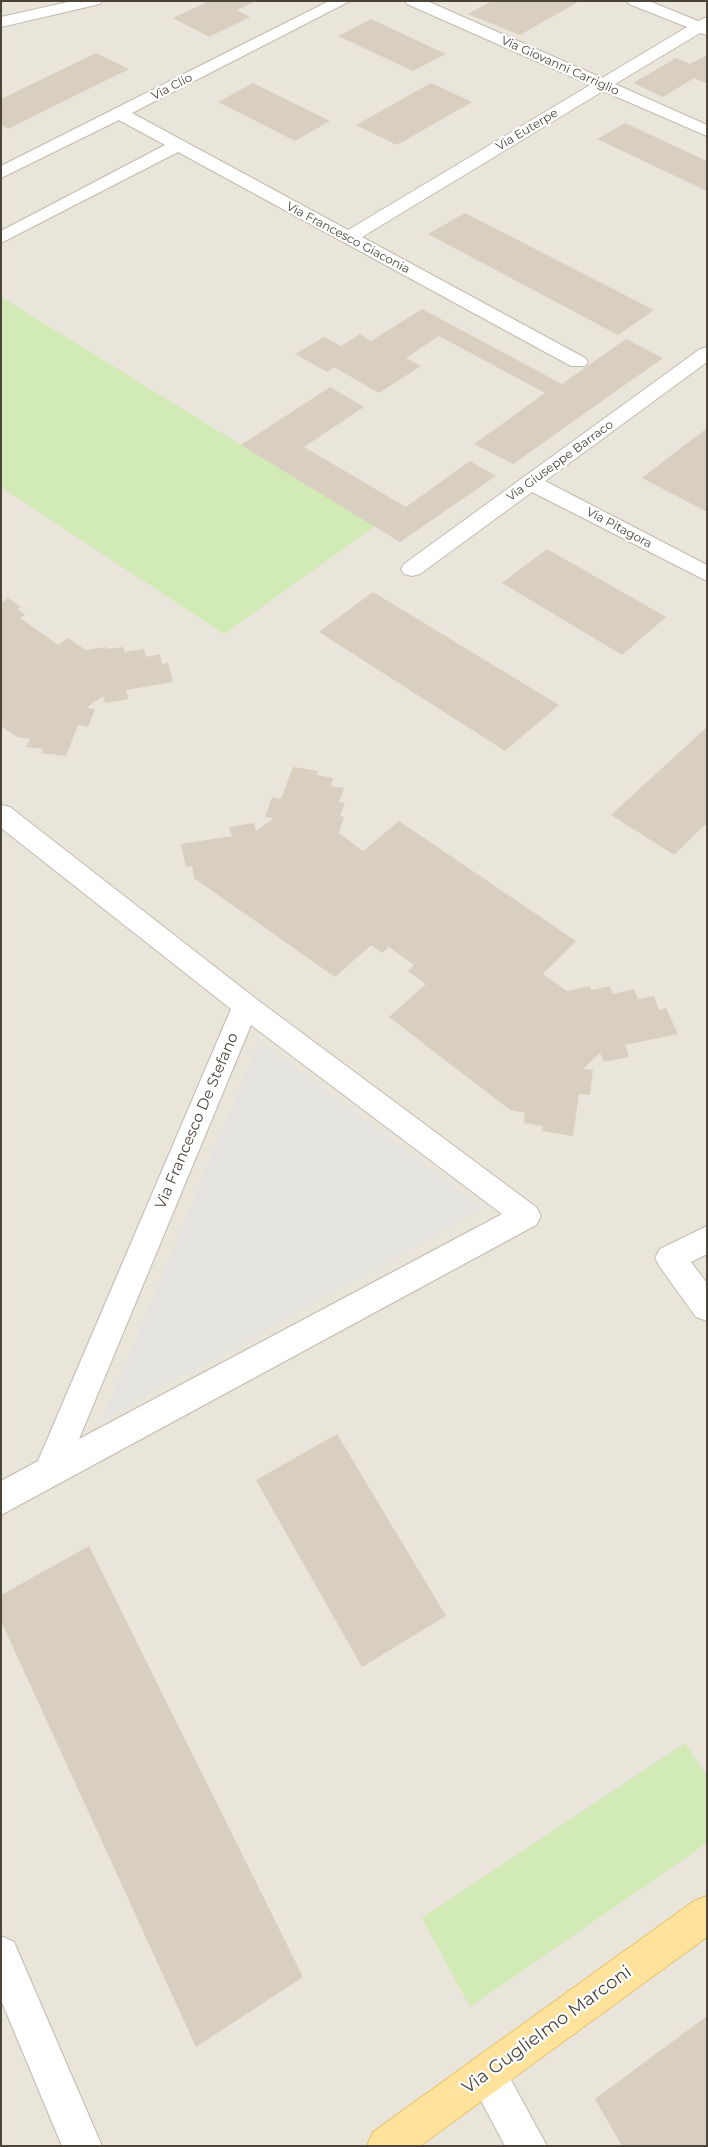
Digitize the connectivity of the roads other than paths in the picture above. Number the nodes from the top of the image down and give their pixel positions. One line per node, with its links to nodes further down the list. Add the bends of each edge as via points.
1 (60, 1): 2 (street)
2 (82, 1)
3 (94, 1): 7 (street)
4 (342, 1): 10 (street, Via Clio)
5 (412, 1): 9 (street, Via Giovanni Carriglio)
6 (635, 1): 8 (street)
7 (1, 22)
8 (704, 26): 9 (street, Via Euterpe)
9 (602, 85): 11 (street, Via Giovanni Carriglio); 15 (street, Via Euterpe)
10 (119, 114): 12 (street, Via Francesco Giaconia); 13 (street, Via Clio)
11 (707, 132)
12 (178, 145): 14 (street); 15 (street, Via Francesco Giaconia)
13 (1, 172)
14 (1, 238)
15 (348, 238): 17 (street, Via Francesco Giaconia)
16 (707, 353): 18 (street, Via Giuseppe Barraco)
17 (578, 362)
18 (530, 482): 19 (street, Via Giuseppe Barraco); 20 (street, Via Pitagora)
19 (412, 569)
20 (707, 574)
21 (1, 814): 22 (street)
22 (246, 1006): 25 (street, Via Francesco De Stefano); 25 (street, via 526,1216)
23 (707, 1239): 24 (street, via 670,1258)
24 (707, 1306)
25 (49, 1472): 26 (street)
26 (1, 1498)
27 (707, 1914): 29 (main road, Via Guglielmo Marconi)
28 (1, 1955): 30 (street)
29 (486, 2074): 31 (main road, Via Guglielmo Marconi); 32 (street)
30 (82, 2146)
31 (387, 2146)
32 (527, 2146)

